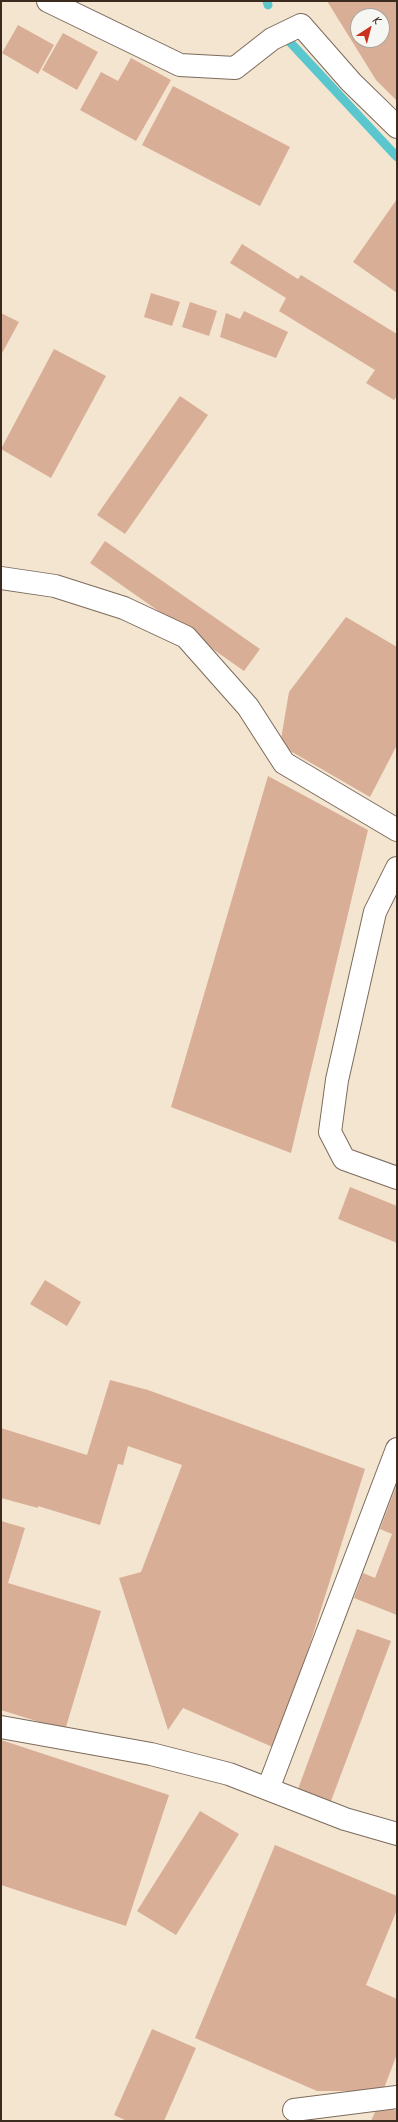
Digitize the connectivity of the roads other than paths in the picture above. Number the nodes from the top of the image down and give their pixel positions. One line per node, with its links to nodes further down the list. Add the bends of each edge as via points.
1 (48, 1): 2 (street, via 180,65 235,68 272,39 301,25 351,82)
2 (397, 127)
3 (1, 578): 4 (street, via 62,588 124,608 186,637 248,707 284,763)
4 (397, 830)
5 (397, 868): 6 (street, via 375,912 337,1080 330,1132 344,1158)
6 (397, 1178)
7 (397, 1449): 9 (street)
8 (1, 1728): 9 (street, via 151,1754 230,1774)
9 (268, 1789): 10 (street, via 345,1818)
10 (397, 1834)
11 (397, 2097): 12 (street)
12 (294, 2110)

